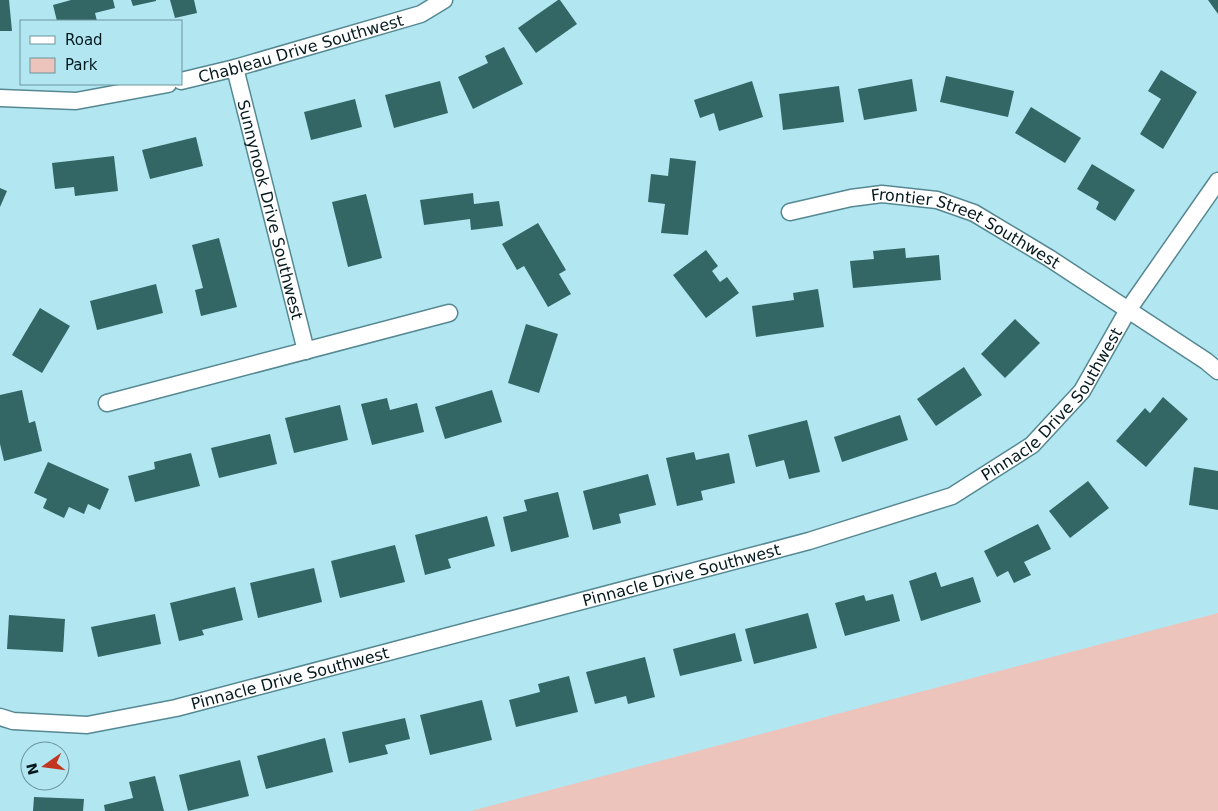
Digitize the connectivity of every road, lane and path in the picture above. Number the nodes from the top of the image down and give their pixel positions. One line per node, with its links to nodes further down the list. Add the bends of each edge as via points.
1 (444, 0): 2 (street, Chableau Drive Southwest, via 421,14)
2 (234, 68): 3 (street, Chableau Drive Southwest); 10 (street, Sunnynook Drive Southwest)
3 (182, 81)
4 (163, 85): 5 (street, via 76,101)
5 (0, 98)
6 (1218, 181): 8 (street, Pinnacle Drive Southwest)
7 (790, 212): 8 (street, Frontier Street Southwest, via 882,194 938,200 974,213)
8 (1128, 310): 11 (street, Frontier Street Southwest); 13 (street, Pinnacle Drive Southwest, via 1082,391 1032,445 952,496 809,542 176,708 87,725 13,721)
9 (449, 313): 10 (street)
10 (306, 351): 12 (street)
11 (1218, 371)
12 (107, 403)
13 (0, 717)

